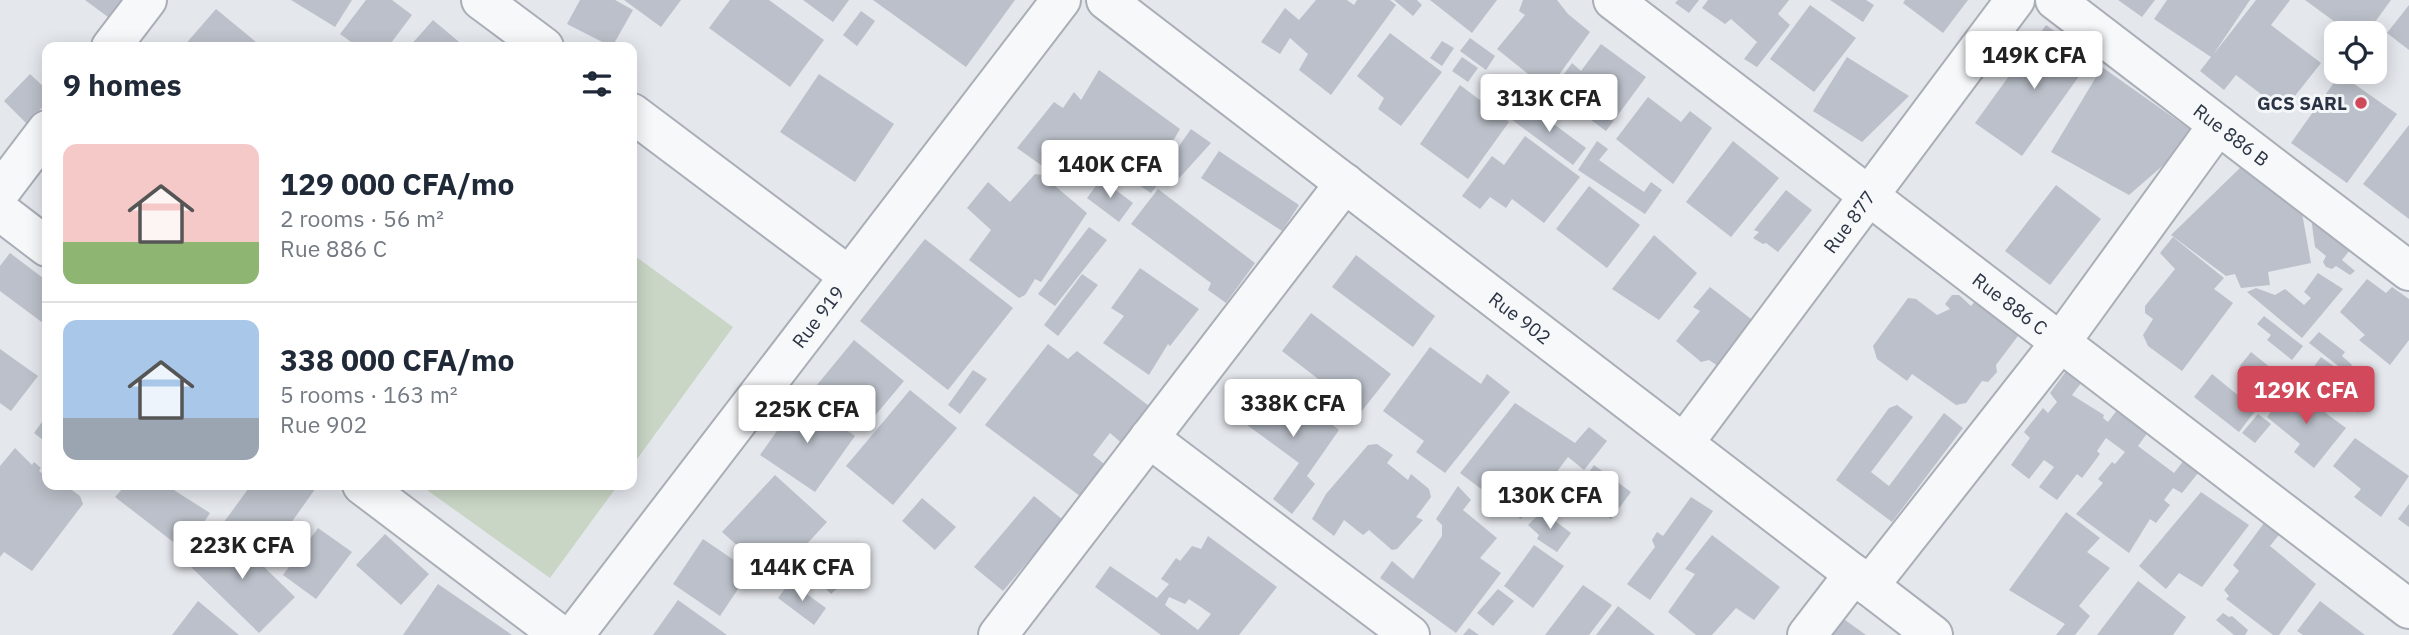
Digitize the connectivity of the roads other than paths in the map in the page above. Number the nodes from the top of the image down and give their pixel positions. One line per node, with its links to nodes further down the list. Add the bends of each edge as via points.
1 (147, 0): 8 (street)
2 (481, 0): 9 (street)
3 (1061, 0): 19 (street, Rue 919)
4 (1106, 0): 14 (street, Rue 902)
5 (1613, 0): 15 (street, Rue 886 C)
6 (2015, 0): 15 (street, Rue 877)
7 (2055, 0): 11 (street, Rue 886 B)
8 (115, 42)
9 (537, 42)
10 (637, 117): 19 (street)
11 (2218, 125): 18 (street, Rue 886 B); 20 (street)
12 (42, 135): 13 (street)
13 (5, 169)
14 (1345, 183): 21 (street); 22 (street, Rue 902)
15 (1869, 195): 20 (street, Rue 886 C); 22 (street, Rue 877)
16 (0, 211): 17 (street)
17 (42, 243)
18 (2409, 271)
19 (849, 276): 27 (street, Rue 919)
20 (2060, 342): 24 (street); 25 (street, Rue 886 C)
21 (1149, 438): 28 (street); 29 (street)
22 (1684, 443): 24 (street, Rue 902)
23 (369, 490): 26 (street)
24 (1862, 580): 30 (street); 31 (street, Rue 902)
25 (2409, 609)
26 (560, 635)
27 (574, 635)
28 (998, 635)
29 (1410, 635)
30 (1807, 635)
31 (1933, 635)

